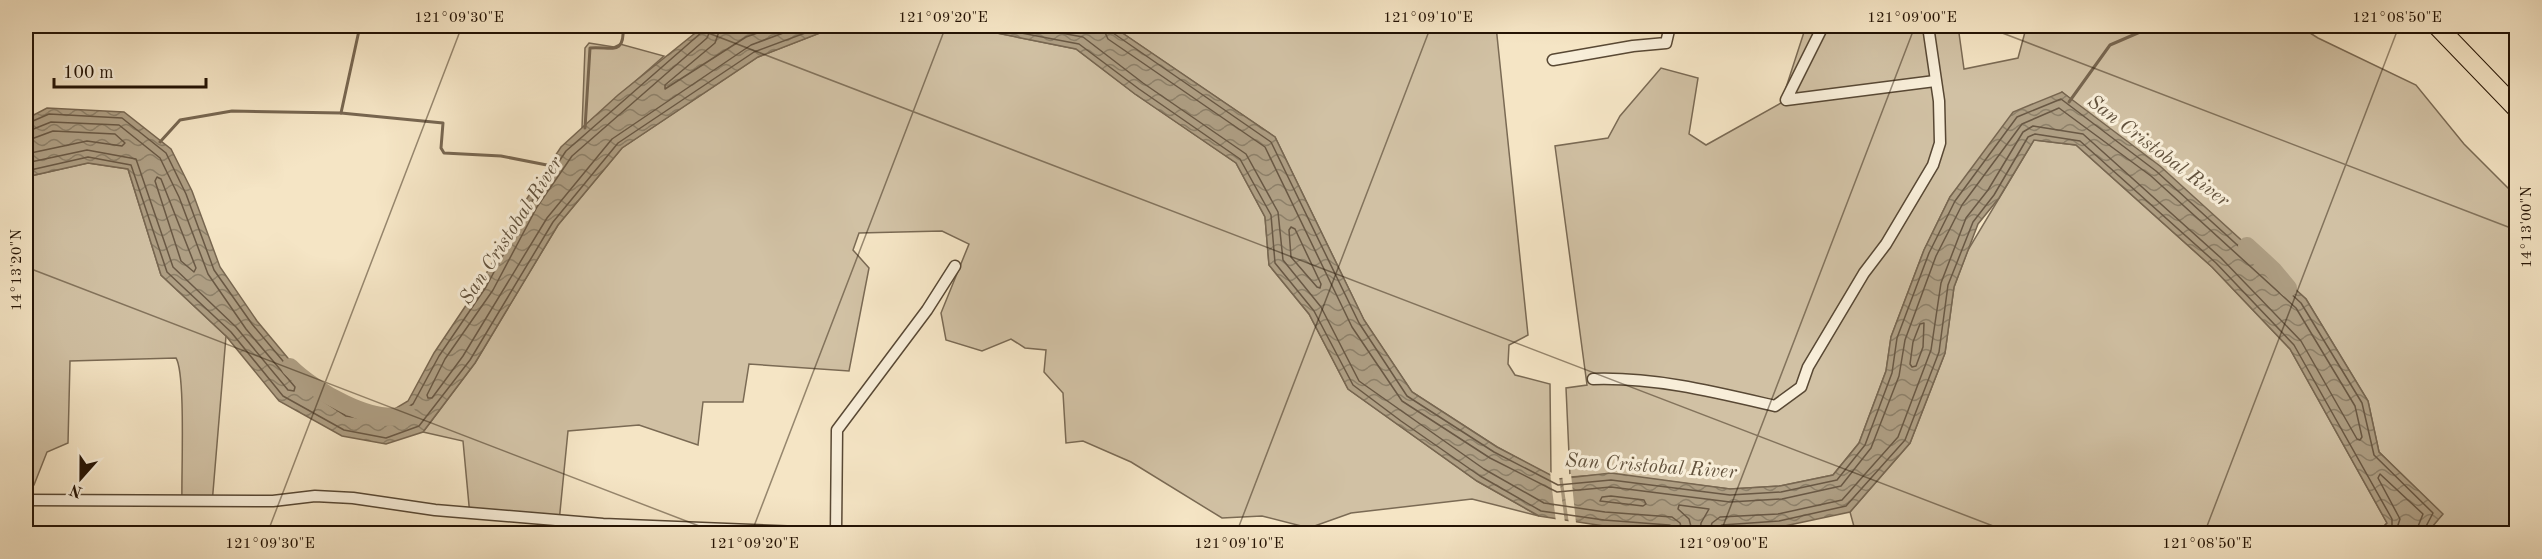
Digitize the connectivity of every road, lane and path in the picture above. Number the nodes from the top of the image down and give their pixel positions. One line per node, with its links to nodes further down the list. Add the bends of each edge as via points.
1 (1670, 26): 5 (street, via 1666,44)
2 (1823, 26): 6 (street, via 1784,99 1787,101)
3 (1928, 26): 6 (street)
4 (2437, 26): 7 (highway)
5 (1553, 60)
6 (1935, 81): 9 (street, via 1940,101 1940,143 1933,165 1886,244 1858,282 1808,367 1801,387 1775,406 1631,378)
7 (2517, 108)
8 (955, 266): 11 (street, via 837,430)
9 (1593, 379)
10 (26, 500): 11 (street, via 273,501 315,496 603,524)
11 (836, 532): 12 (street)
12 (850, 534)

